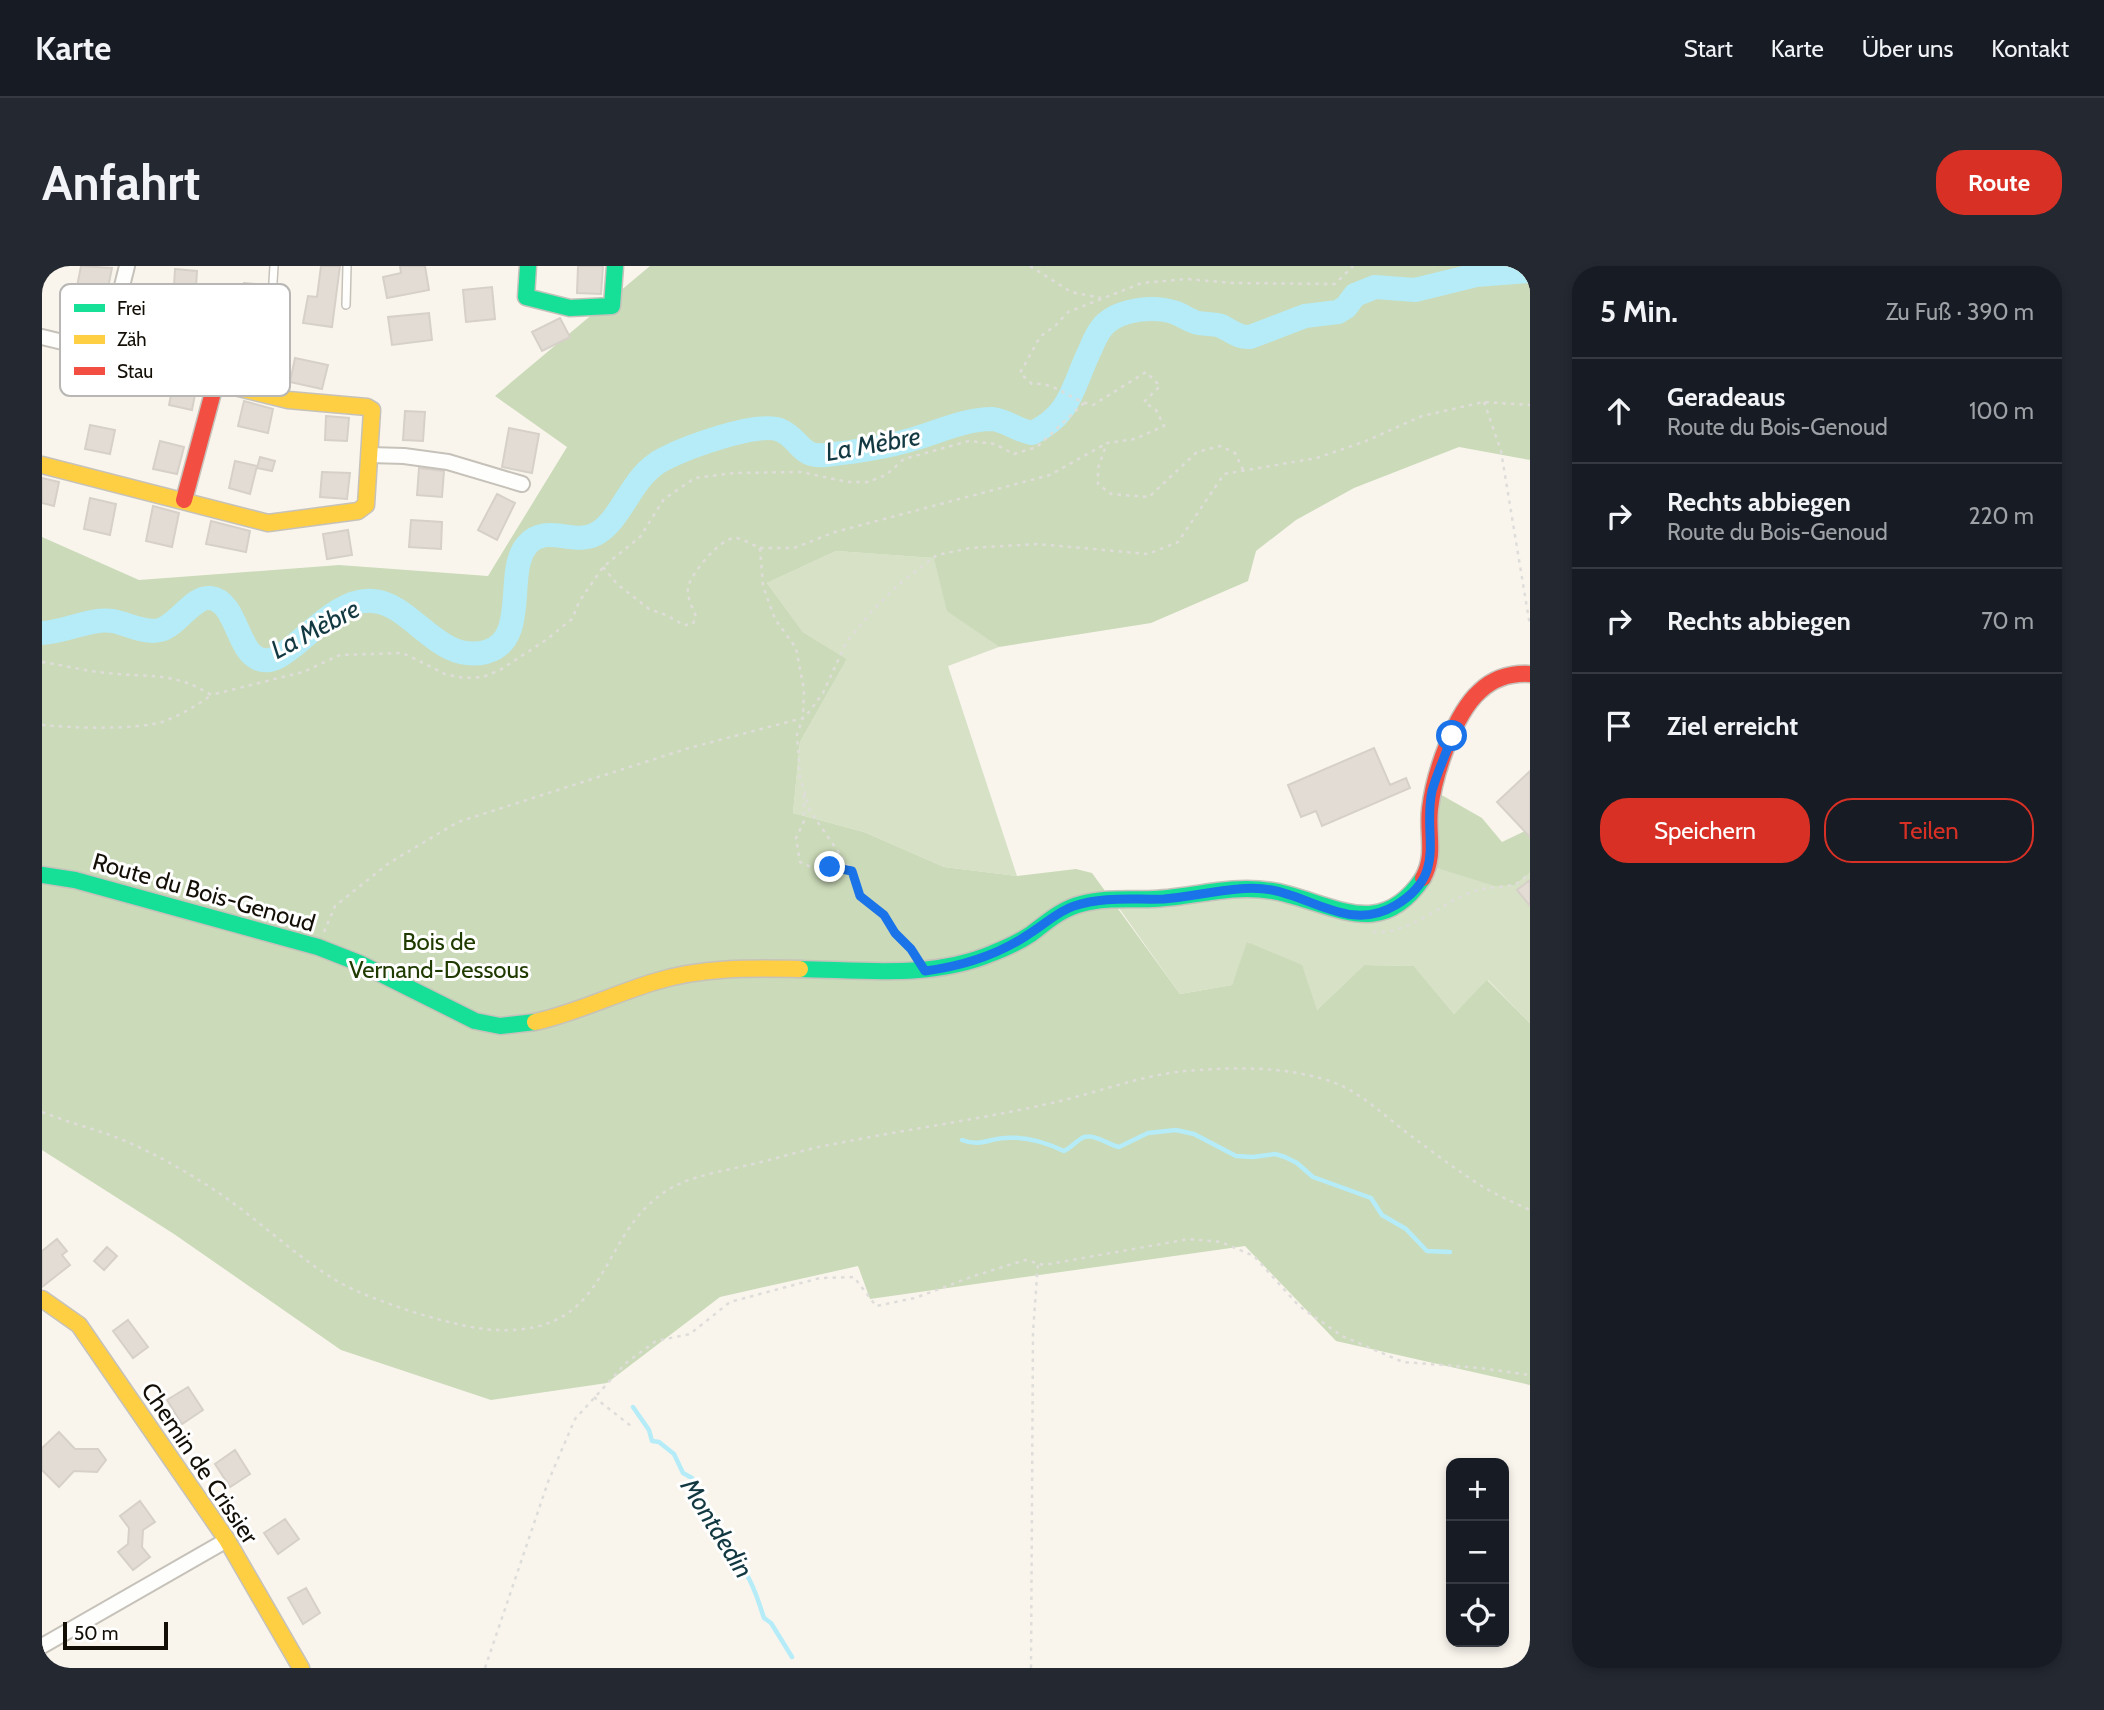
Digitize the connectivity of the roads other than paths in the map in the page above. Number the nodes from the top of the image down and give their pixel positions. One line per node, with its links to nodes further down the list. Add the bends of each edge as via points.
1 (127, 266): 6 (street)
2 (275, 266): 7 (lane)
3 (347, 266): 8 (lane)
4 (528, 266): 5 (street, via 526,297 570,308 612,306)
5 (615, 266)
6 (122, 284)
7 (274, 284)
8 (346, 305)
9 (42, 337): 10 (street)
10 (60, 341)
11 (210, 396): 16 (street)
12 (272, 396): 13 (street, via 372,410)
13 (370, 455): 15 (street, via 449,462); 16 (street, via 366,505 358,511 268,523)
14 (42, 465): 16 (street)
15 (522, 484)
16 (184, 500)
17 (1530, 674): 18 (street, Route du Bois-Genoud, via 1498,679 1465,708 1432,791 1429,866 1416,889 1373,916 1347,915 1268,889 1090,902 1072,906 996,952 953,968 726,968 656,981 553,1018 500,1026 475,1021 318,947 75,880)
18 (42, 876)
19 (45, 1302): 20 (street, Chemin de Crissier, via 79,1325)
20 (227, 1540): 21 (street); 22 (street, Chemin de Crissier)
21 (42, 1646)
22 (301, 1668)

